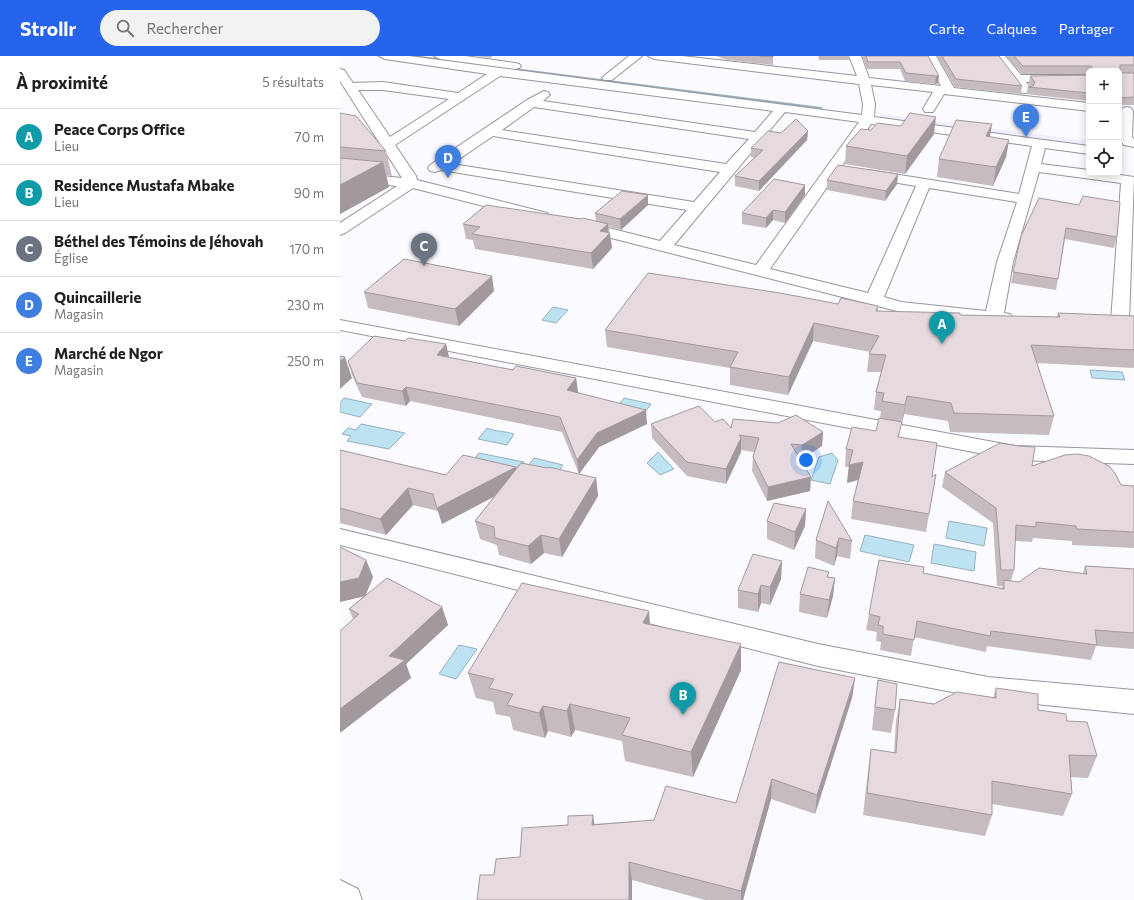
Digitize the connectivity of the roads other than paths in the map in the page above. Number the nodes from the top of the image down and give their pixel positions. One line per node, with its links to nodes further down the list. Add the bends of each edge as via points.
1 (385, 56): 11 (street)
2 (440, 56): 9 (street)
3 (511, 56): 11 (street)
4 (636, 56): 13 (street)
5 (654, 56): 10 (street)
6 (855, 56): 17 (street)
7 (930, 56): 19 (street)
8 (999, 56): 15 (street)
9 (460, 57): 11 (street)
10 (708, 59): 17 (street, via 782,66)
11 (499, 68): 13 (street); 16 (street); 20 (street)
12 (341, 74): 18 (street)
13 (608, 78): 27 (street)
14 (1086, 78): 15 (street)
15 (1017, 79): 21 (street)
16 (566, 80): 22 (street); 24 (street)
17 (865, 81): 19 (street); 27 (street)
18 (351, 88): 20 (street, via 383,86); 31 (street)
19 (945, 90): 21 (street); 25 (street)
20 (461, 97): 31 (street)
21 (1034, 101): 23 (street)
22 (531, 104): 28 (street); 29 (street)
23 (1086, 107)
24 (782, 108): 27 (street); 29 (street)
25 (929, 109)
26 (1126, 111): 30 (street, via 1125,138 1128,142)
27 (868, 116): 32 (street); 36 (street)
28 (492, 132): 34 (street); 37 (street)
29 (758, 136): 37 (street)
30 (1134, 143)
31 (388, 144): 39 (street)
32 (1039, 144): 33 (street); 35 (street)
33 (1086, 150)
34 (440, 166): 39 (street); 43 (street)
35 (1034, 166): 40 (street); 42 (street)
36 (832, 168): 41 (street); 46 (street)
37 (730, 169): 43 (street)
38 (340, 176): 39 (street)
39 (410, 180): 44 (street); 45 (street)
40 (1131, 180): 50 (street)
41 (924, 183): 42 (street); 47 (street)
42 (1025, 199): 48 (street, via 1005,262)
43 (698, 207): 45 (street)
44 (340, 230)
45 (663, 247): 46 (street)
46 (760, 271): 47 (street)
47 (874, 300): 48 (street, via 901,307)
48 (994, 317): 49 (street)
49 (1018, 318)
50 (1119, 321)
51 (340, 325): 52 (street, via 1016,452)
52 (1134, 457)
53 (340, 537): 54 (street, via 818,656 988,688)
54 (1134, 702)
55 (340, 896): 56 (street)
56 (346, 900)

